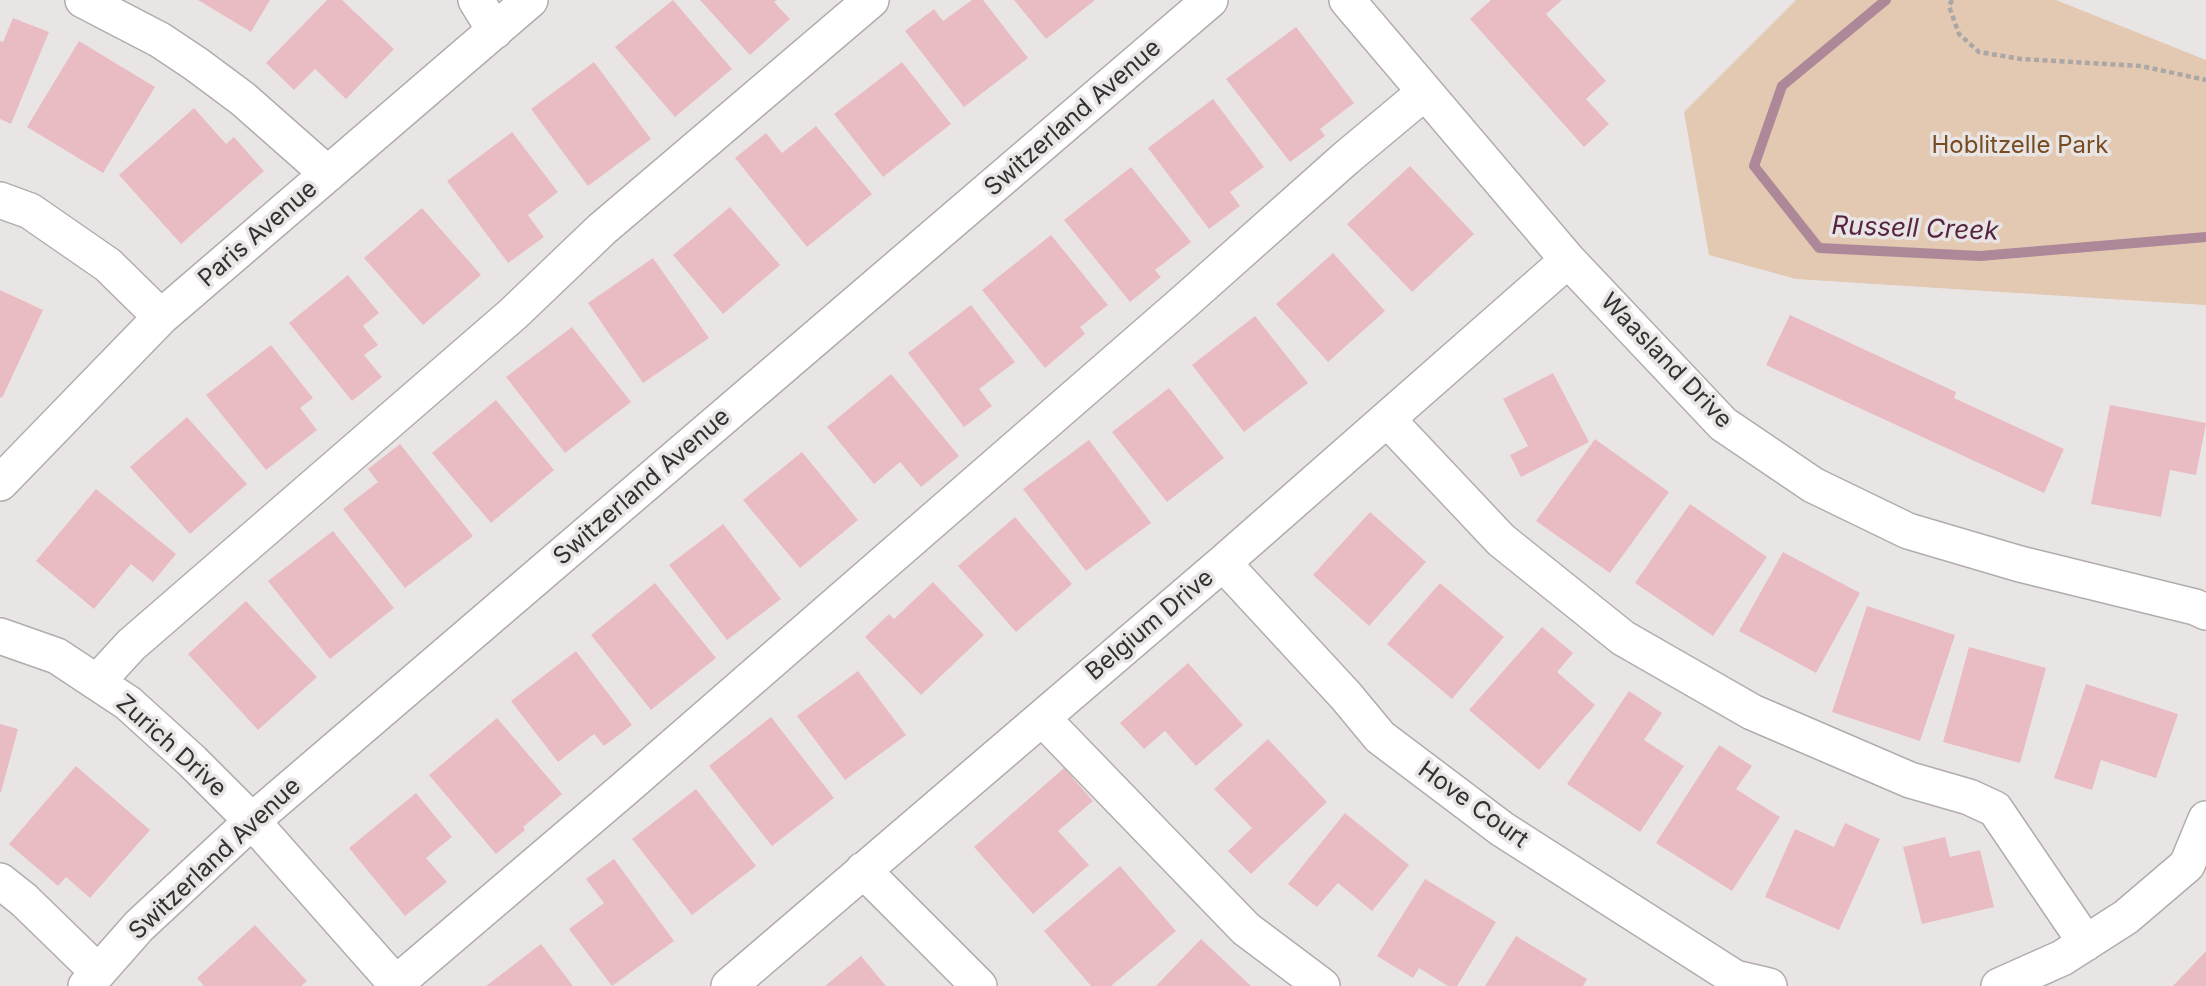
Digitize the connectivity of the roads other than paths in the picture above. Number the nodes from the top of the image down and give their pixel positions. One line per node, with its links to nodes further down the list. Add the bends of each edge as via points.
1 (83, 0): 9 (street, via 196,64)
2 (477, 0): 7 (street)
3 (530, 0): 7 (street, Paris Avenue)
4 (871, 0): 18 (street, via 602,229 513,314 131,645)
5 (1210, 0): 21 (street, Switzerland Avenue)
6 (1347, 0): 8 (street, Waasland Drive)
7 (495, 31): 9 (street, Paris Avenue)
8 (1425, 92): 11 (street, Waasland Drive); 26 (street)
9 (328, 174): 12 (street, Paris Avenue)
10 (0, 200): 12 (street, via 30,211 108,265)
11 (1568, 260): 13 (street, Belgium Drive); 16 (street, Waasland Drive, via 1723,424 1813,485 1908,531)
12 (161, 317): 14 (street, Paris Avenue)
13 (1387, 419): 15 (street, Belgium Drive); 24 (street, via 1501,540 1623,638 1752,712 1909,780 1995,809)
14 (6, 467)
15 (1223, 563): 19 (street, Belgium Drive); 30 (street, Hove Court, via 1380,737 1502,829 1735,978)
16 (2206, 611)
17 (0, 636): 18 (street, Zurich Drive, via 57,656)
18 (97, 682): 21 (street, Zurich Drive, via 128,703)
19 (1042, 718): 22 (street, Belgium Drive); 29 (street, via 1246,929)
20 (2206, 819): 24 (street, via 2187,865 2126,917)
21 (252, 821): 25 (street, Switzerland Avenue, via 139,926); 26 (street, Zurich Drive)
22 (863, 870): 27 (street, Belgium Drive); 28 (street)
23 (0, 881): 25 (street, via 24,900)
24 (2086, 943): 31 (street)
25 (92, 979)
26 (395, 985)
27 (729, 986)
28 (979, 986)
29 (1322, 986)
30 (1769, 986)
31 (1999, 986)

